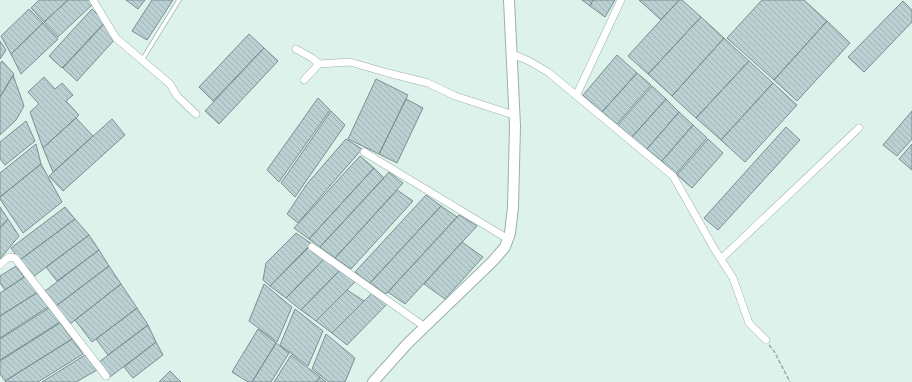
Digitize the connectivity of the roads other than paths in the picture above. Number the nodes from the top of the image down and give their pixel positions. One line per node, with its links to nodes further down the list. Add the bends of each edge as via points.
1 (93, 0): 7 (street, via 116,38)
2 (179, 0): 7 (lane)
3 (509, 0): 6 (street)
4 (621, 0): 10 (street)
5 (296, 49): 8 (street)
6 (512, 54): 10 (street, via 548,72); 12 (street)
7 (142, 60): 11 (street, via 170,84 177,96)
8 (319, 64): 9 (street); 12 (street, via 350,62 428,83 455,96)
9 (304, 80)
10 (576, 96): 17 (street, via 673,176)
11 (196, 114)
12 (514, 115): 15 (street, via 513,207)
13 (859, 128): 17 (street)
14 (364, 152): 15 (street)
15 (508, 239): 19 (street, via 505,247 493,261)
16 (312, 247): 19 (street)
17 (721, 259): 20 (street, via 733,278 749,323)
18 (0, 265): 21 (street, via 9,257 15,258)
19 (425, 327): 22 (street)
20 (766, 340)
21 (106, 376)
22 (372, 382)

